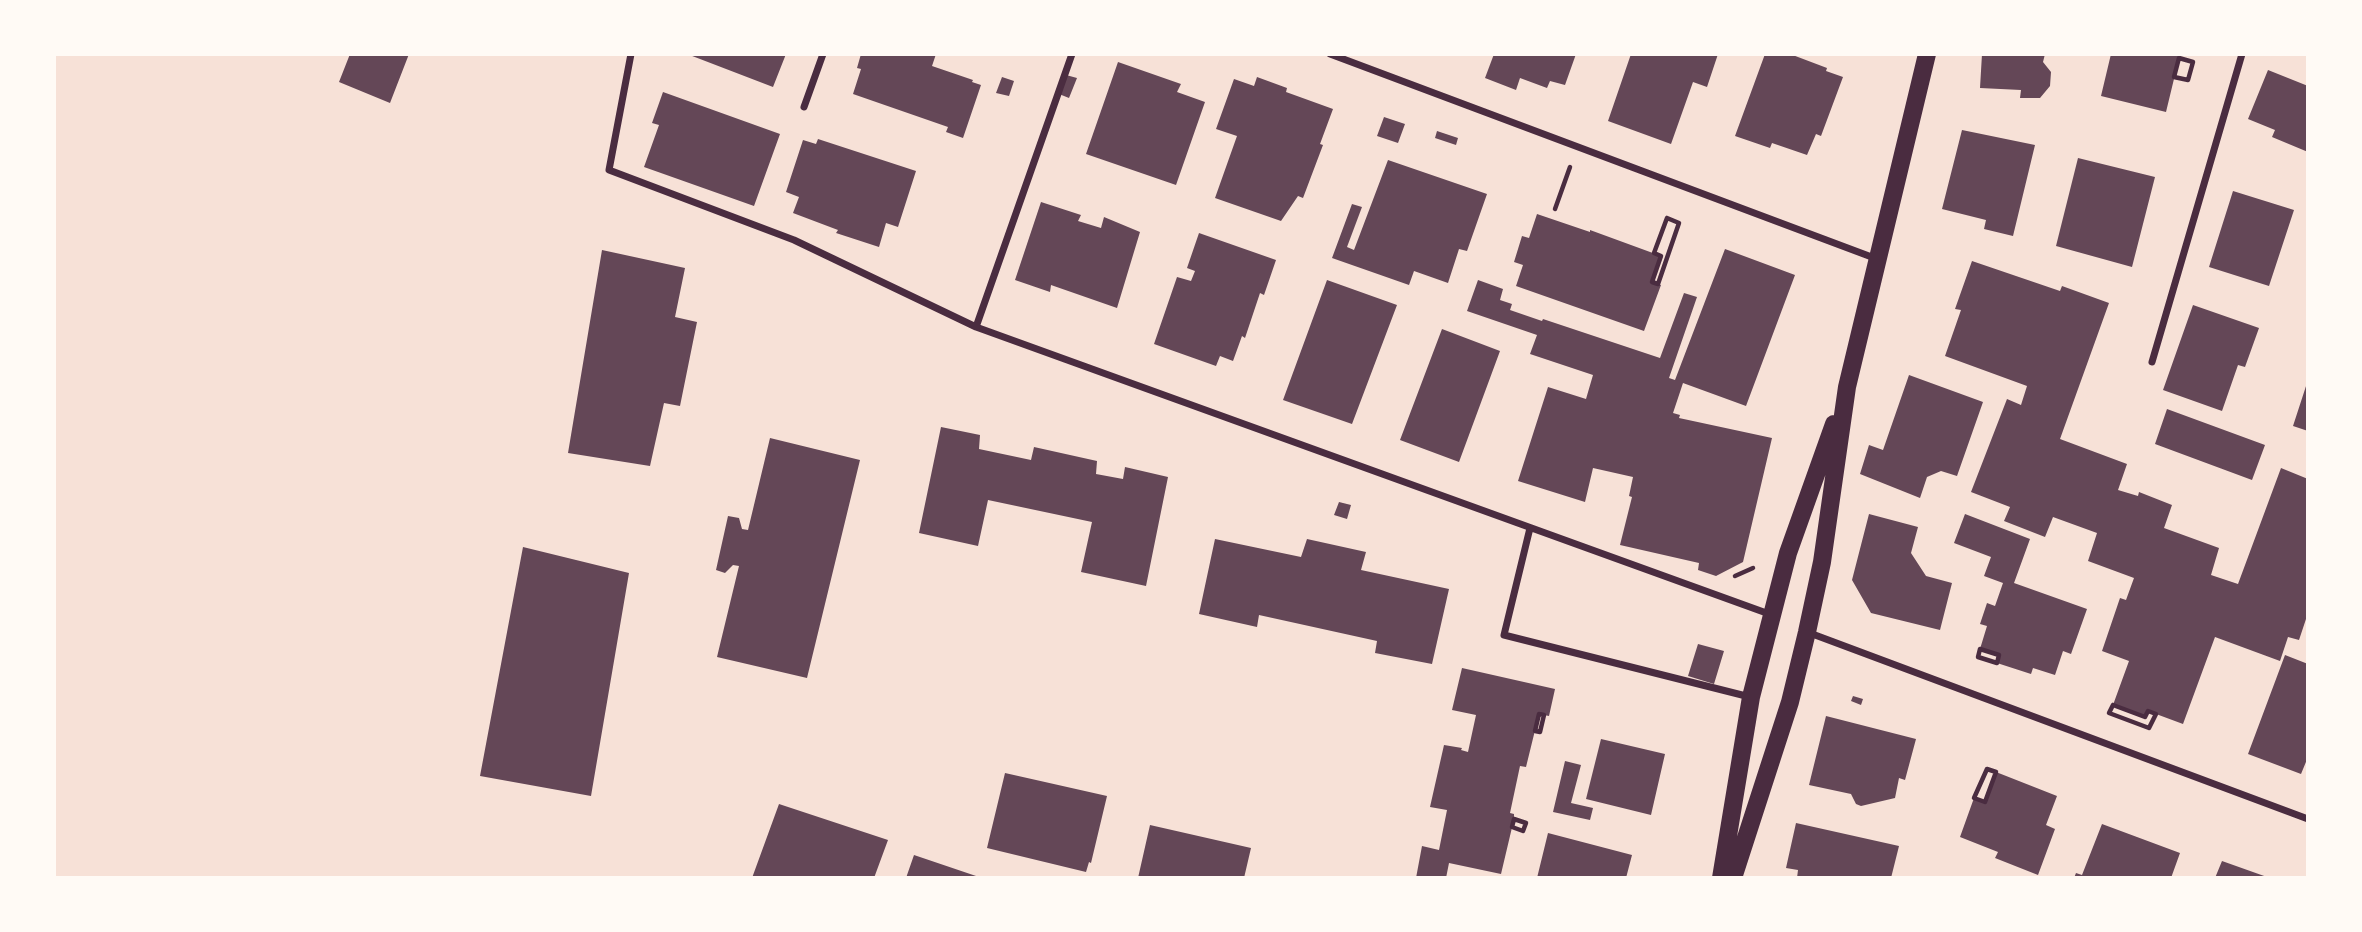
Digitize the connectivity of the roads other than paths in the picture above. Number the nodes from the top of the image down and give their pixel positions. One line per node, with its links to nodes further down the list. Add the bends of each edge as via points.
1 (631, 54): 9 (street, via 609,170 794,240)
2 (823, 54): 7 (street)
3 (1072, 54): 9 (street)
4 (1330, 54): 8 (street)
5 (1927, 54): 8 (main road)
6 (2242, 54): 10 (street)
7 (804, 107)
8 (1877, 259): 11 (main road)
9 (976, 327): 12 (street)
10 (2152, 362)
11 (1847, 387): 13 (main road, via 1788,553); 14 (main road, via 1822,562)
12 (1530, 528): 13 (street); 15 (street, via 1504,635)
13 (1773, 615): 15 (main road)
14 (1807, 632): 16 (street); 18 (main road, via 1790,702)
15 (1751, 697): 17 (main road)
16 (2308, 819)
17 (1721, 878)
18 (1733, 878)

